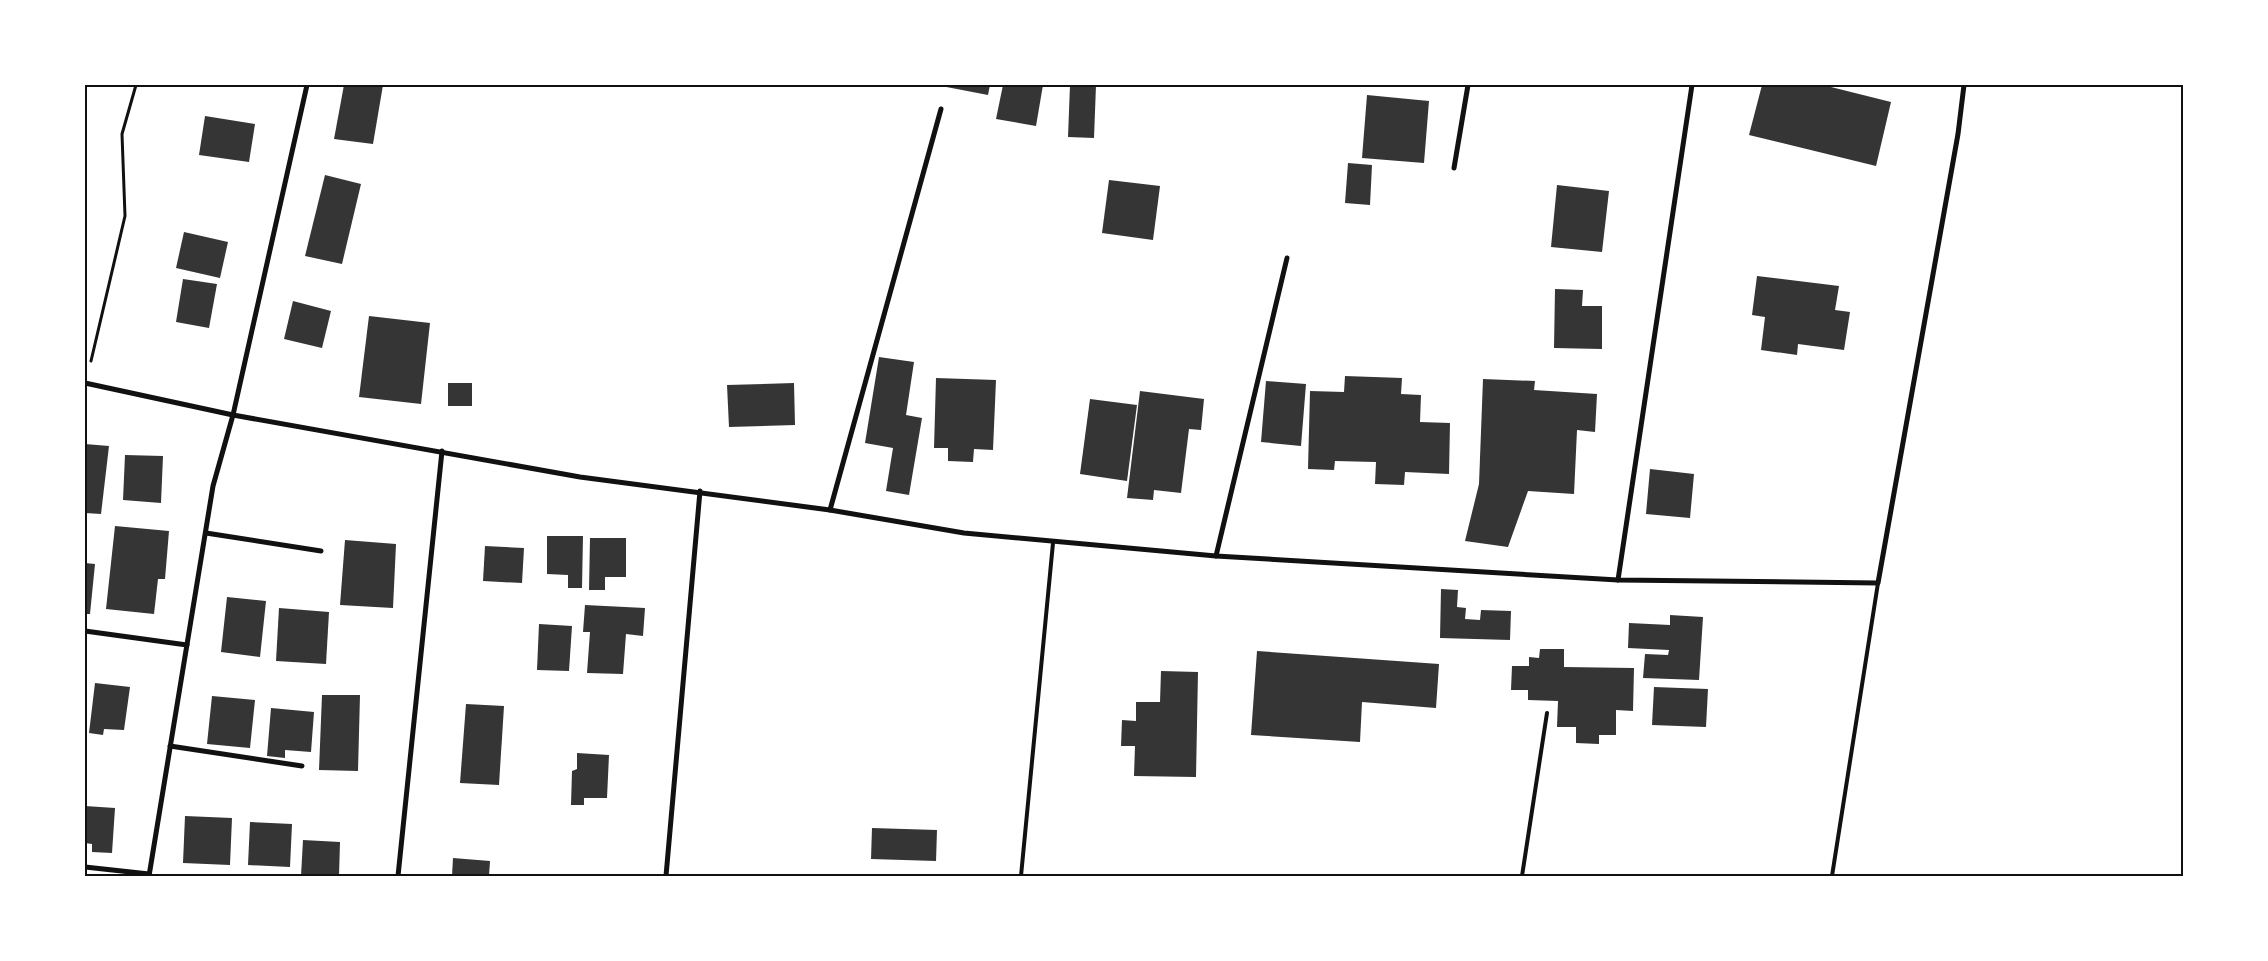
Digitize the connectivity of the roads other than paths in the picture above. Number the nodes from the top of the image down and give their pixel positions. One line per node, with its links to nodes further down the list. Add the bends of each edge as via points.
1 (307, 85): 9 (street)
2 (1468, 85): 6 (street)
3 (1692, 85): 17 (street)
4 (1964, 85): 18 (street)
5 (941, 109): 12 (street)
6 (1454, 168)
7 (1288, 258): 16 (street)
8 (86, 383): 9 (street)
9 (233, 415): 10 (street); 13 (street, via 213,486)
10 (442, 451): 11 (street, via 580,477); 26 (street)
11 (700, 491): 12 (street); 27 (street)
12 (830, 510): 14 (street, via 964,533)
13 (206, 533): 15 (street); 20 (street)
14 (1053, 543): 16 (street); 28 (lane)
15 (321, 551)
16 (1216, 556): 17 (street)
17 (1618, 580): 18 (street)
18 (1878, 583): 30 (lane)
19 (85, 631): 20 (street)
20 (187, 645): 22 (street)
21 (1547, 713): 29 (lane)
22 (170, 746): 23 (street); 25 (street)
23 (302, 766)
24 (85, 867): 25 (street)
25 (149, 875)
26 (398, 876)
27 (666, 876)
28 (1021, 876)
29 (1522, 876)
30 (1832, 876)

